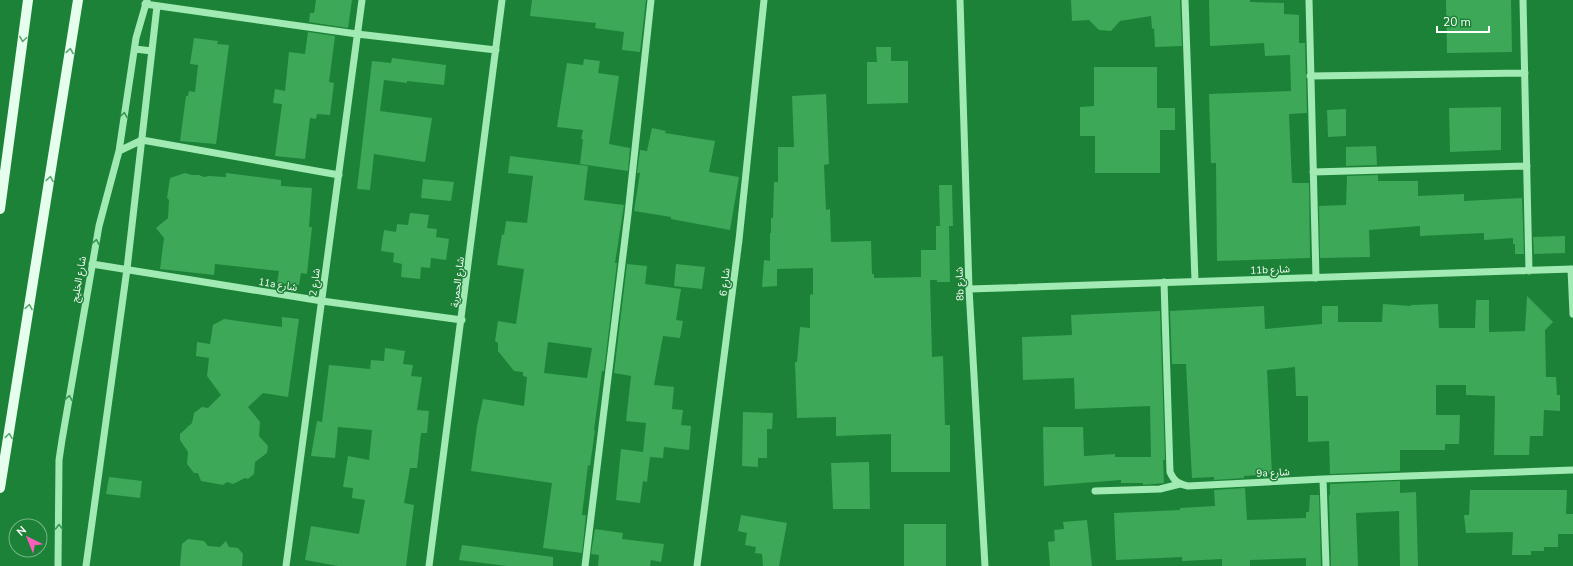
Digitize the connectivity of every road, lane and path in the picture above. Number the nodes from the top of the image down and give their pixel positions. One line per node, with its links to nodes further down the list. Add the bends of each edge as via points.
1 (28, 0): 24 (main road, one-way to 24)
2 (78, 0): 39 (main road, one-way to 2)
3 (362, 0): 13 (street, شارع 2)
4 (502, 0): 15 (street, شارع الحمرية)
5 (651, 0): 45 (street)
6 (764, 0): 46 (street, شارع 6, via 739,240)
7 (960, 0): 32 (street, 8b شارع)
8 (1185, 0): 30 (street)
9 (1309, 0): 18 (street)
10 (1523, 0): 17 (street)
11 (146, 2): 12 (street); 14 (street, شارع الخليج)
12 (157, 6): 13 (street); 16 (street)
13 (357, 34): 15 (street); 23 (street, شارع 2)
14 (135, 49): 16 (street); 20 (street, شارع الخليج, one-way to 14)
15 (496, 50): 35 (street, شارع الحمرية)
16 (152, 51): 19 (street)
17 (1525, 73): 18 (street); 21 (street)
18 (1310, 76): 22 (street)
19 (142, 140): 20 (street); 23 (street); 26 (street)
20 (119, 151): 25 (street, شارع الخليج, one-way to 20, via 99,226)
21 (1527, 166): 22 (street); 28 (street)
22 (1313, 172): 29 (street)
23 (339, 175): 33 (street, شارع 2)
24 (0, 210)
25 (92, 264): 26 (street, 11a شارع); 41 (street, شارع الخليج, one-way to 25, via 59,460)
26 (127, 269): 33 (street, 11a شارع); 42 (street)
27 (1572, 269): 28 (street, 11b شارع); 34 (street)
28 (1529, 271): 29 (street, 11b شارع)
29 (1316, 278): 30 (street, 11b شارع)
30 (1195, 281): 31 (street, 11b شارع)
31 (1164, 282): 32 (street, 11b شارع); 38 (street, via 1170,472 1173,479)
32 (968, 289): 47 (street, 8b شارع)
33 (322, 301): 35 (street, 11a شارع); 43 (street, شارع 2)
34 (1573, 314)
35 (462, 320): 44 (street, شارع الحمرية)
36 (1573, 470): 37 (street, 9a شارع)
37 (1323, 479): 38 (street, 9a شارع, via 1188,486); 48 (street)
38 (1180, 484): 40 (street, 9a شارع, via 1160,489)
39 (0, 488)
40 (1095, 491)
41 (58, 566)
42 (86, 566)
43 (286, 566)
44 (429, 566)
45 (585, 566)
46 (697, 566)
47 (985, 566)
48 (1326, 566)

